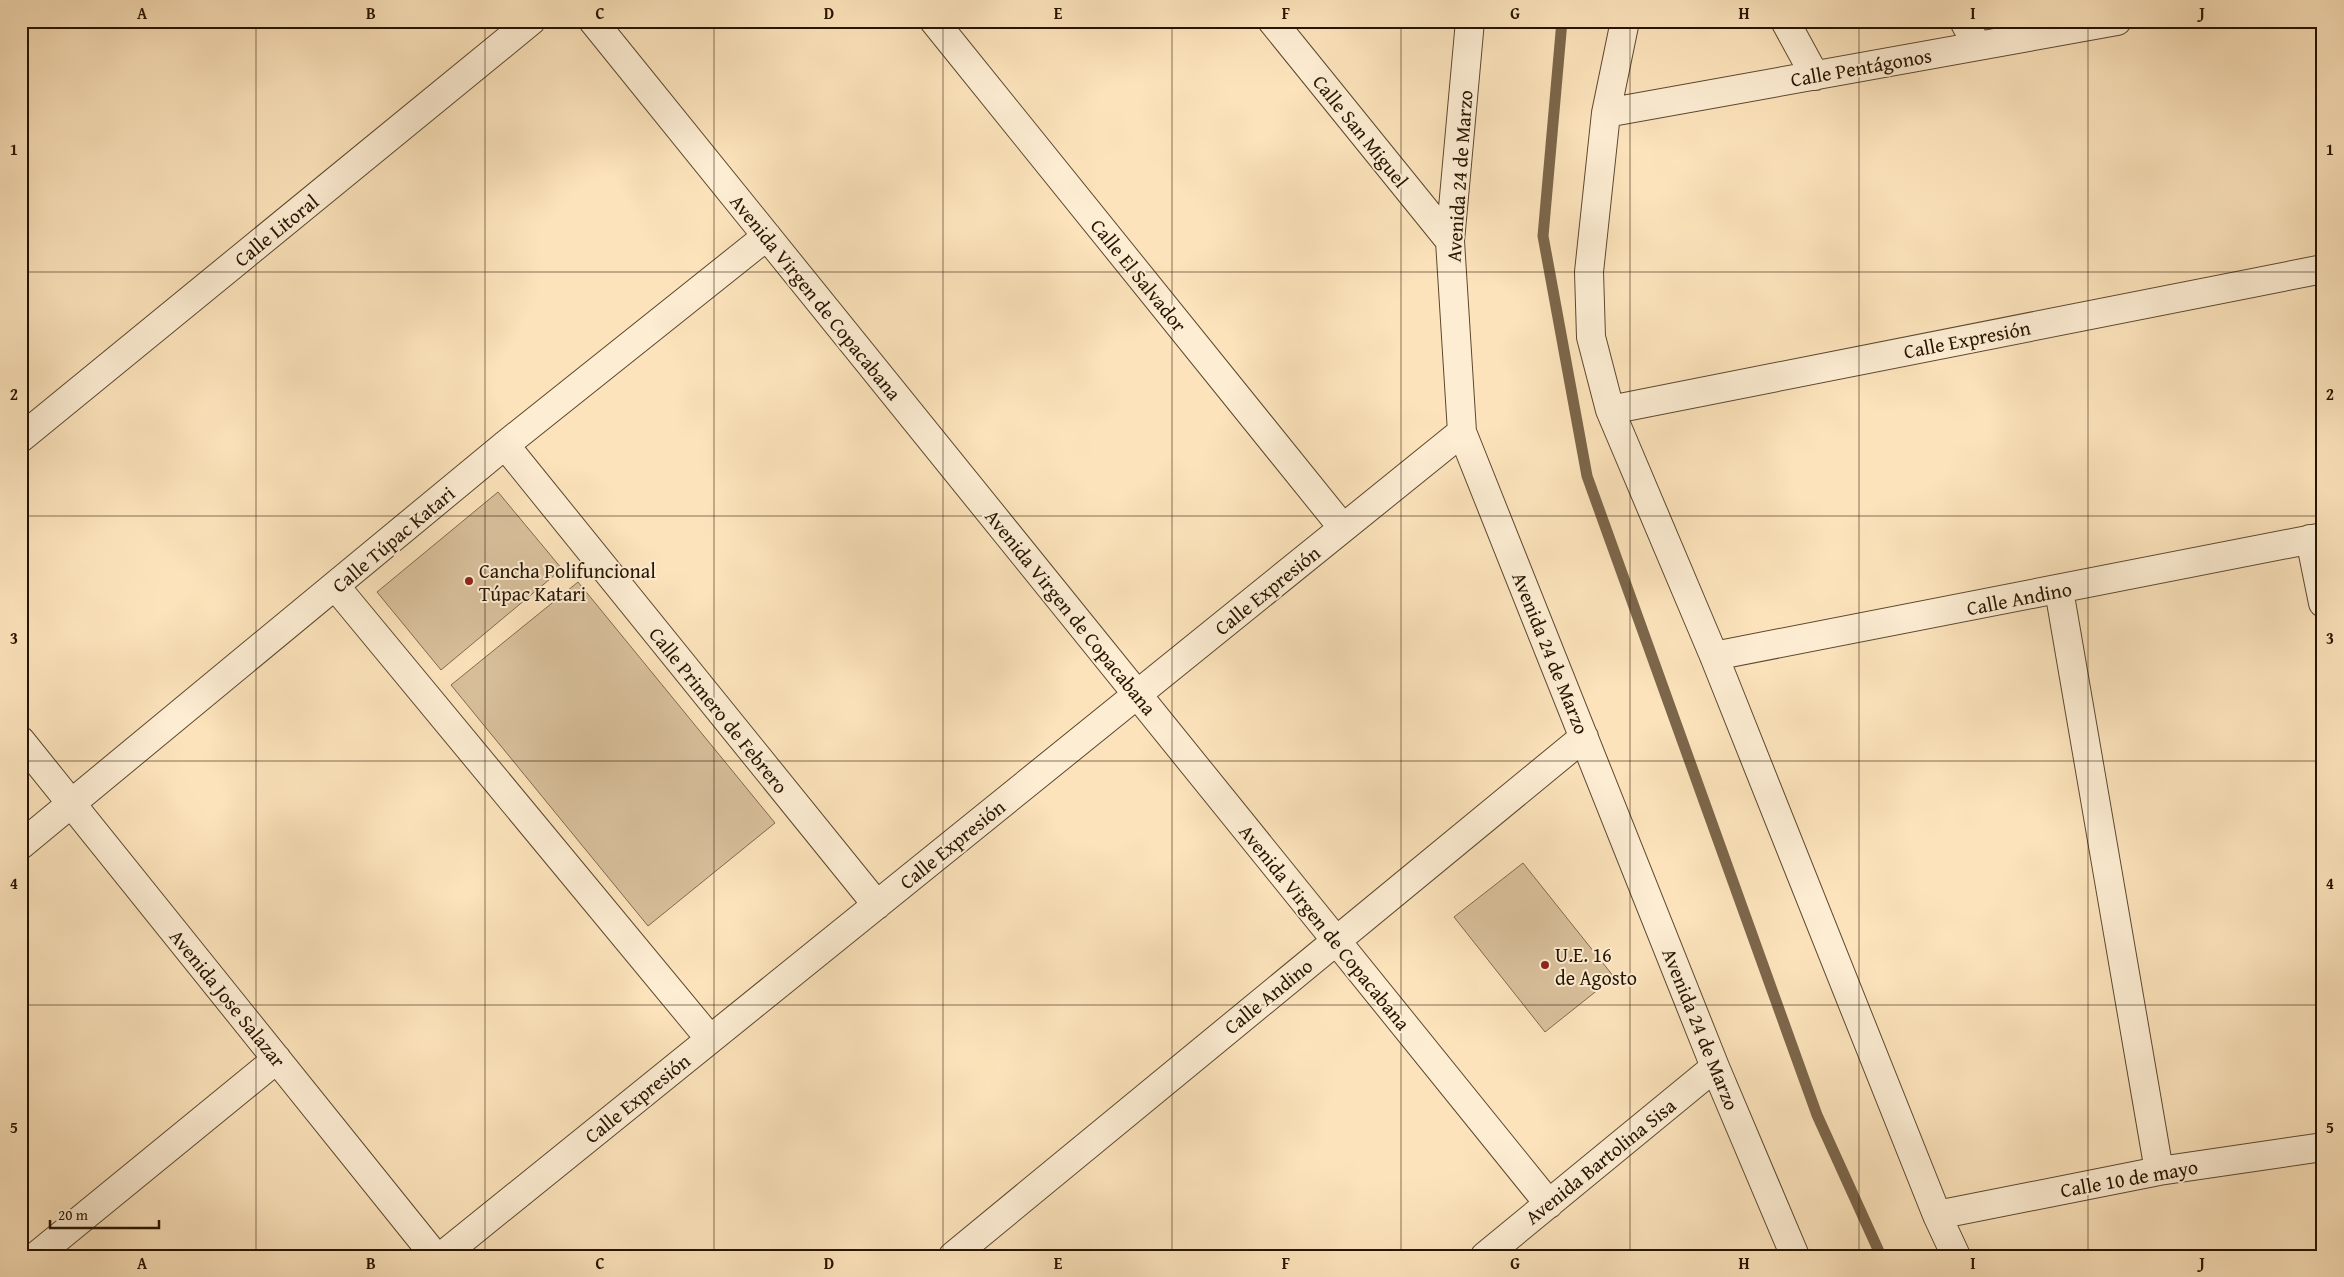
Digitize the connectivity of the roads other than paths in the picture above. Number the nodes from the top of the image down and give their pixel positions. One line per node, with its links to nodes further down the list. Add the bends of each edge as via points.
1 (532, 21): 18 (street, Calle Litoral)
2 (593, 21): 13 (street, Avenida Virgen de Copacabana)
3 (934, 21): 20 (street, Calle El Salvador)
4 (1272, 21): 14 (street, Calle San Miguel)
5 (1470, 21): 14 (street, Avenida 24 de Marzo)
6 (1625, 21): 12 (street)
7 (1785, 21): 11 (street)
8 (1964, 21): 10 (street)
9 (2117, 21): 10 (street, Calle Pentágonos)
10 (1977, 46): 11 (street, Calle Pentágonos)
11 (1814, 76): 12 (street, Calle Pentágonos)
12 (1606, 113): 16 (street, via 1589,272 1591,337)
13 (767, 236): 19 (street, Calle Túpac Katari); 26 (street, Avenida Virgen de Copacabana)
14 (1450, 241): 17 (street, Avenida 24 de Marzo)
15 (2323, 269): 16 (street, Calle Expresión)
16 (1610, 410): 25 (street)
17 (1462, 432): 20 (street, Calle Expresión); 27 (street, Avenida 24 de Marzo)
18 (21, 438)
19 (505, 445): 22 (street, Calle Túpac Katari); 31 (street, Calle Primero de Febrero)
20 (1343, 528): 26 (street, Calle Expresión)
21 (2316, 538): 23 (street, Calle Andino); 24 (street)
22 (336, 587): 29 (street, Calle Túpac Katari); 33 (street)
23 (2059, 590): 25 (street, Calle Andino); 37 (street)
24 (2323, 604)
25 (1714, 656): 39 (street)
26 (1138, 695): 31 (street, Calle Expresión); 32 (street, Avenida Virgen de Copacabana)
27 (1584, 737): 32 (street, Calle Andino); 35 (street, Avenida 24 de Marzo)
28 (21, 741): 29 (street, Avenida Jose Salazar)
29 (72, 805): 30 (street, Calle Túpac Katari); 34 (street, Avenida Jose Salazar)
30 (21, 846)
31 (876, 905): 33 (street, Calle Expresión)
32 (1336, 940): 38 (street, Avenida Virgen de Copacabana); 43 (street, Calle Andino)
33 (710, 1039): 42 (street, Calle Expresión)
34 (277, 1059): 40 (street); 41 (street, Avenida Jose Salazar)
35 (1715, 1067): 38 (street, Avenida Bartolina Sisa); 45 (street, Avenida 24 de Marzo)
36 (2323, 1147): 37 (street, Calle 10 de mayo)
37 (2159, 1171): 39 (street, Calle 10 de mayo)
38 (1548, 1204): 44 (street, Avenida Bartolina Sisa)
39 (1937, 1215): 46 (street)
40 (36, 1256)
41 (435, 1256)
42 (442, 1256)
43 (953, 1256)
44 (1485, 1256)
45 (1795, 1256)
46 (1956, 1256)

